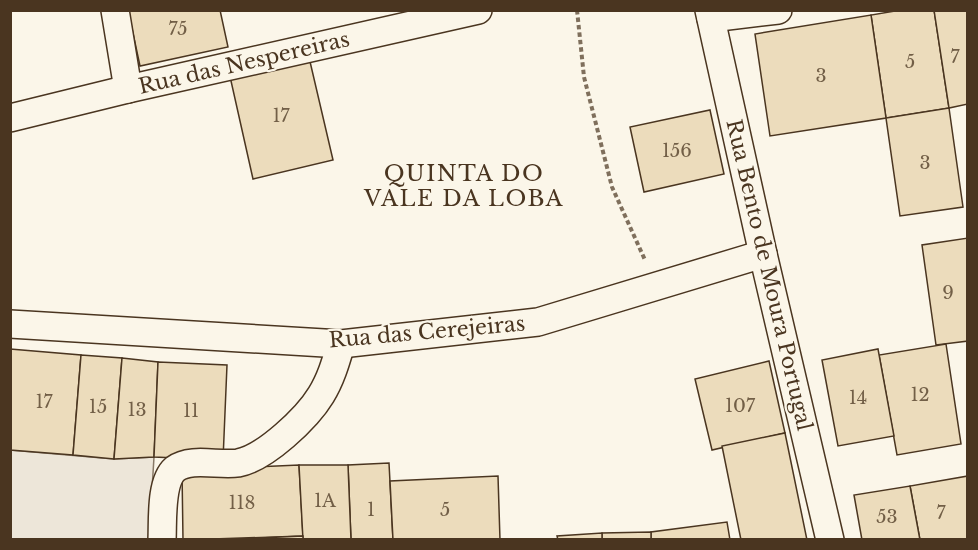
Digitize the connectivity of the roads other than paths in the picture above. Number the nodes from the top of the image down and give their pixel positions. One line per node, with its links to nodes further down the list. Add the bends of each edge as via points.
1 (115, 10): 5 (street)
2 (478, 10): 5 (street, Rua das Nespereiras)
3 (778, 10): 4 (street)
4 (710, 14): 7 (street, Rua Bento de Moura Portugal)
5 (128, 89): 6 (street, Rua das Nespereiras)
6 (10, 118)
7 (763, 254): 9 (street, Rua das Cerejeiras, via 538,322); 11 (street, Rua Bento de Moura Portugal)
8 (10, 324): 9 (street, Rua das Cerejeiras)
9 (341, 344): 10 (street, via 320,396 287,435 239,463 183,464 173,470 164,496)
10 (162, 540)
11 (830, 540)

